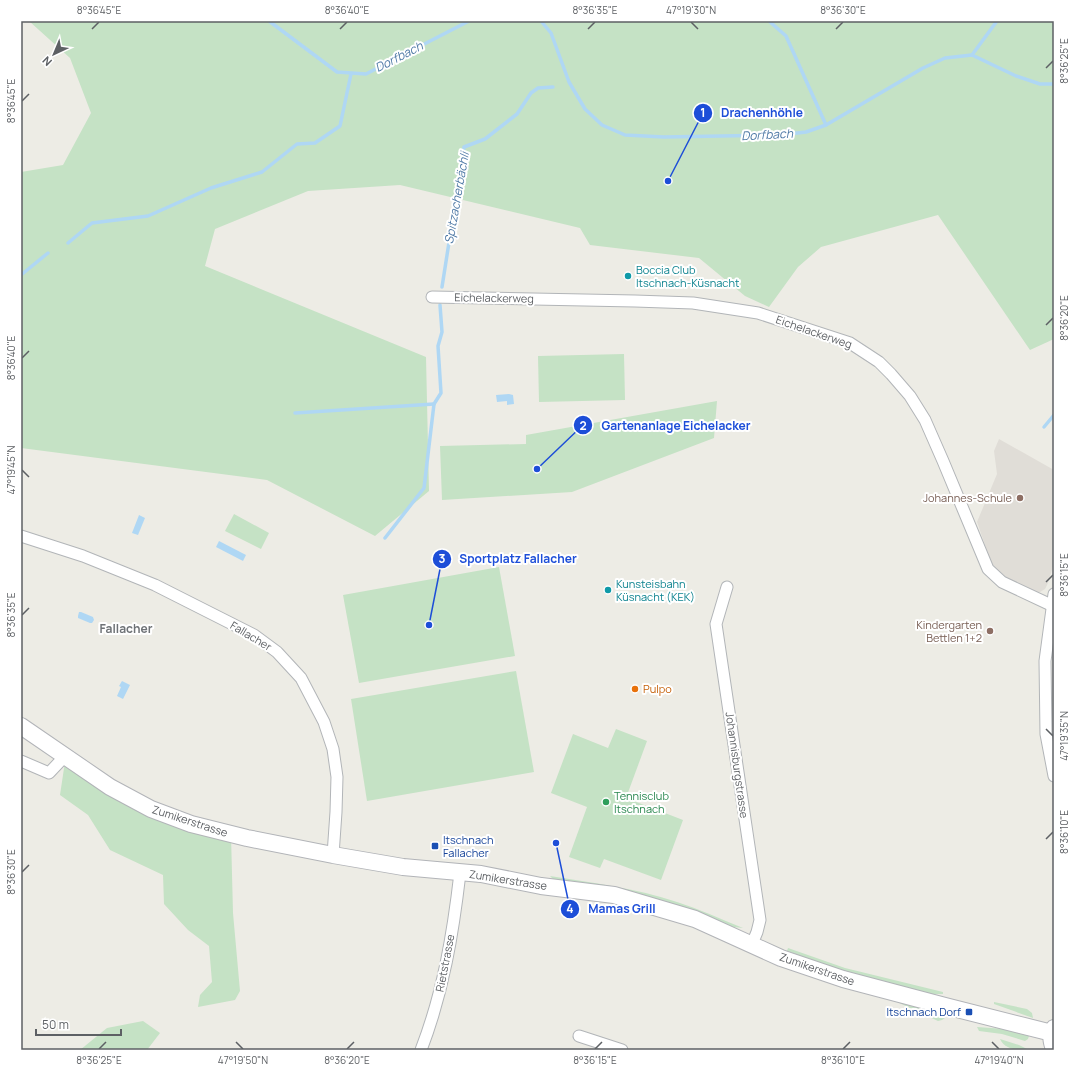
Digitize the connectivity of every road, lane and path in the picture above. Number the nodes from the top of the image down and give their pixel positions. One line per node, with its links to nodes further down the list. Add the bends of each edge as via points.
1 (432, 297): 5 (street, Eichelackerweg, via 693,303 758,313 850,343 879,362 891,374 910,396 925,420 988,569 1002,582)
2 (21, 536): 10 (street, Fallacher, via 83,556 155,585 254,635 277,652 305,684 324,722 333,749 336,812)
3 (727, 587): 12 (street, Johannisburgstrasse, via 716,624 760,920)
4 (1054, 594): 5 (street)
5 (1053, 605): 9 (street, via 1045,661 1046,734)
6 (21, 726): 7 (main road, Zumikerstrasse)
7 (66, 756): 8 (street, via 49,773); 10 (main road, Zumikerstrasse, via 110,787 151,809 191,824)
8 (21, 761)
9 (1054, 776)
10 (333, 856): 11 (main road, Zumikerstrasse)
11 (460, 873): 12 (main road, Zumikerstrasse, via 614,895 695,919); 17 (street, Rietstrasse, via 440,994)
12 (752, 944): 13 (main road, Zumikerstrasse, via 781,958 843,979 945,1006)
13 (1053, 1030): 16 (main road, via 1051,1041)
14 (579, 1036): 15 (street)
15 (616, 1049)
16 (1054, 1049)
17 (421, 1050)

